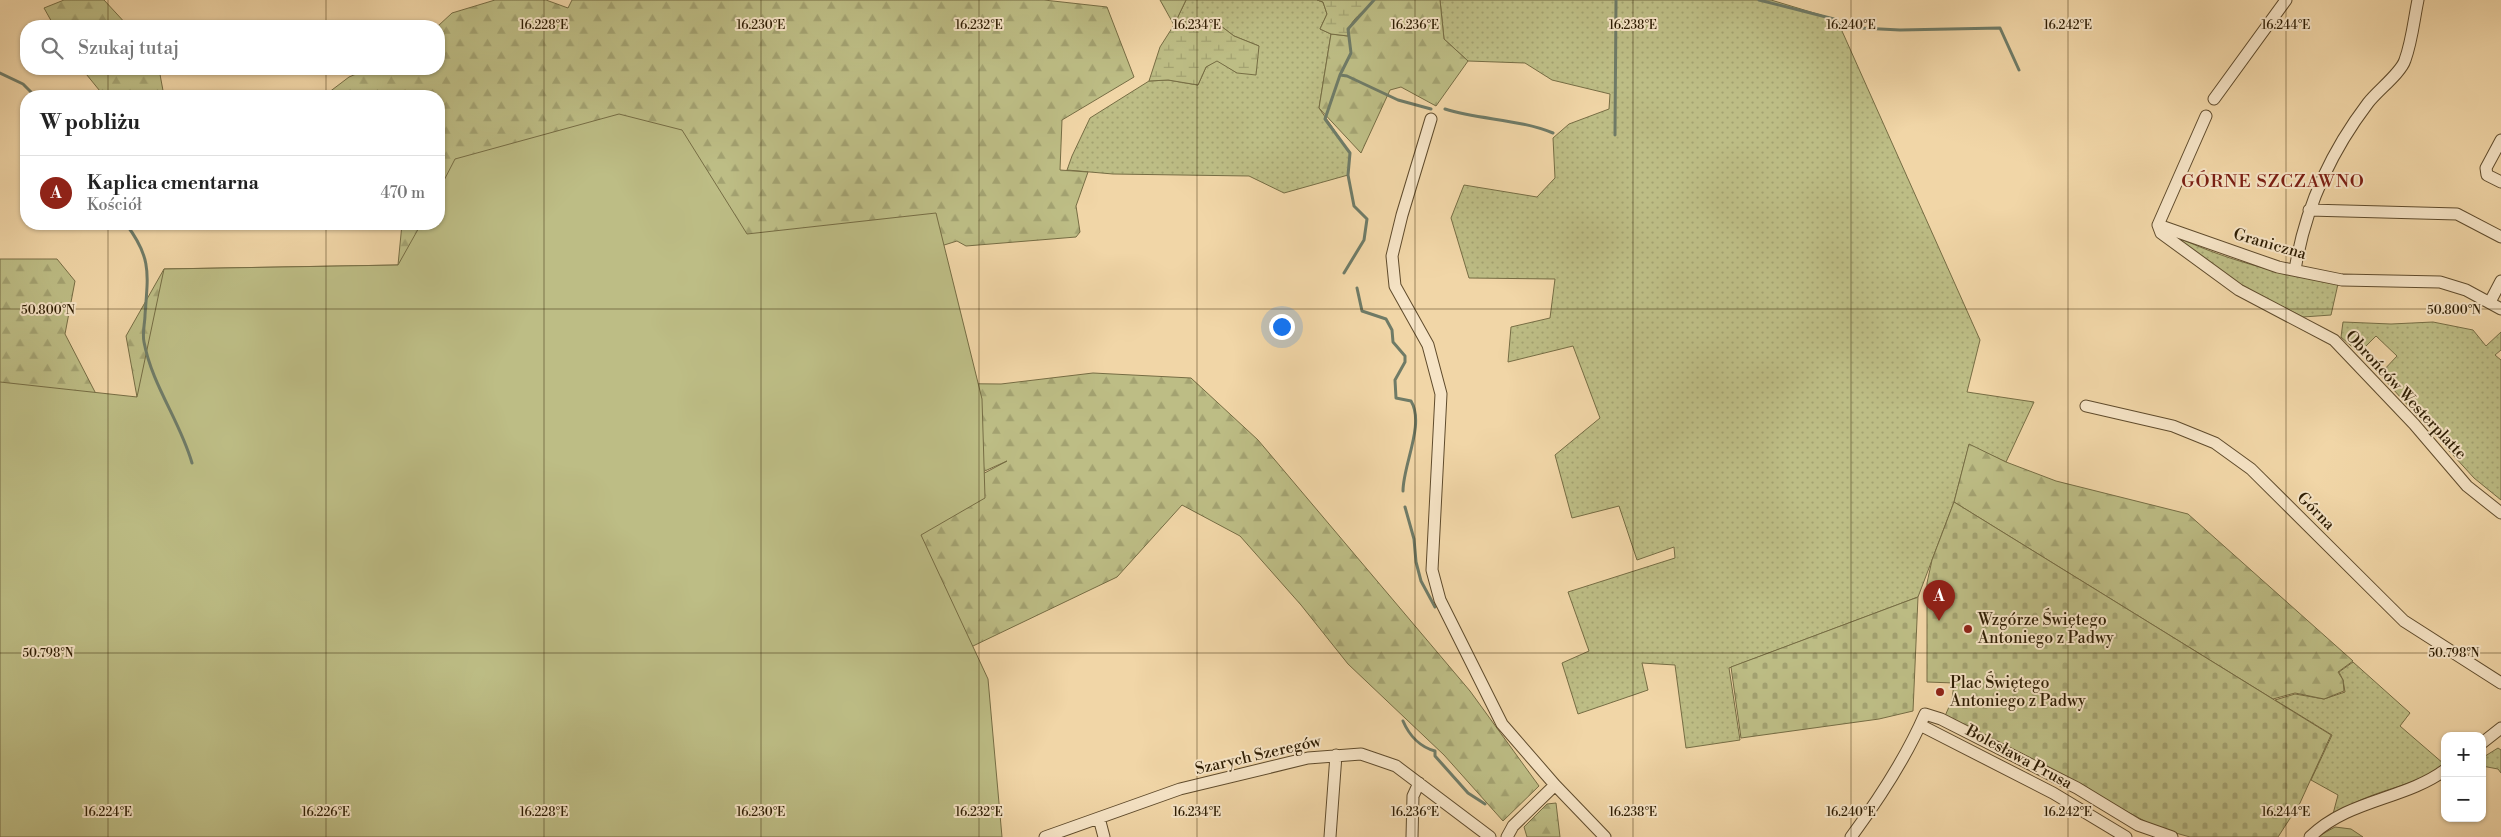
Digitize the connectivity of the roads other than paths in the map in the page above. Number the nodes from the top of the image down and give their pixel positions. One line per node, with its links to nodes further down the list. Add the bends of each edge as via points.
1 (2286, 0): 3 (street)
2 (2418, 0): 8 (street, via 2405,62 2348,131)
3 (2214, 99)
4 (2206, 116): 9 (street)
5 (1431, 119): 24 (street, via 1392,256 1395,286 1428,344 1441,394 1432,570 1440,600 1502,724)
6 (2501, 140): 7 (street, via 2486,168 2487,175)
7 (2501, 182)
8 (2309, 210): 10 (street, via 2457,214); 11 (street)
9 (2158, 225): 11 (street, Graniczna); 16 (street, Obrońców Westerplatte, via 2161,233 2240,290 2334,340 2414,424 2467,486)
10 (2501, 237)
11 (2295, 270): 13 (street, Graniczna, via 2342,280 2440,282)
12 (2501, 280): 13 (street)
13 (2490, 302): 14 (street, Graniczna)
14 (2501, 308)
15 (2086, 406): 17 (street, Górna, via 2174,426 2215,443 2252,469 2404,621)
16 (2501, 513)
17 (2501, 683)
18 (1922, 719): 33 (street, via 1880,796); 34 (street, Bolesława Prusa); 35 (street, via 1941,719 2077,788 2138,825)
19 (2500, 732): 20 (street)
20 (2486, 741)
21 (1336, 755): 23 (street, Szarych Szeregów, via 1361,754 1377,758 1396,766); 25 (street, Szarych Szeregów, via 1266,767 1180,789); 28 (street)
22 (2441, 772): 36 (street, via 2424,783 2358,806 2319,828)
23 (1419, 783): 29 (street, via 1413,796); 30 (street, Szarych Szeregów)
24 (1556, 785): 31 (street, via 1513,826); 32 (street)
25 (1099, 818): 26 (street, Szarych Szeregów); 27 (street)
26 (1045, 837)
27 (1104, 837)
28 (1330, 837)
29 (1412, 837)
30 (1490, 837)
31 (1507, 837)
32 (1606, 837)
33 (1851, 837)
34 (2126, 837)
35 (2172, 837)
36 (2310, 837)

